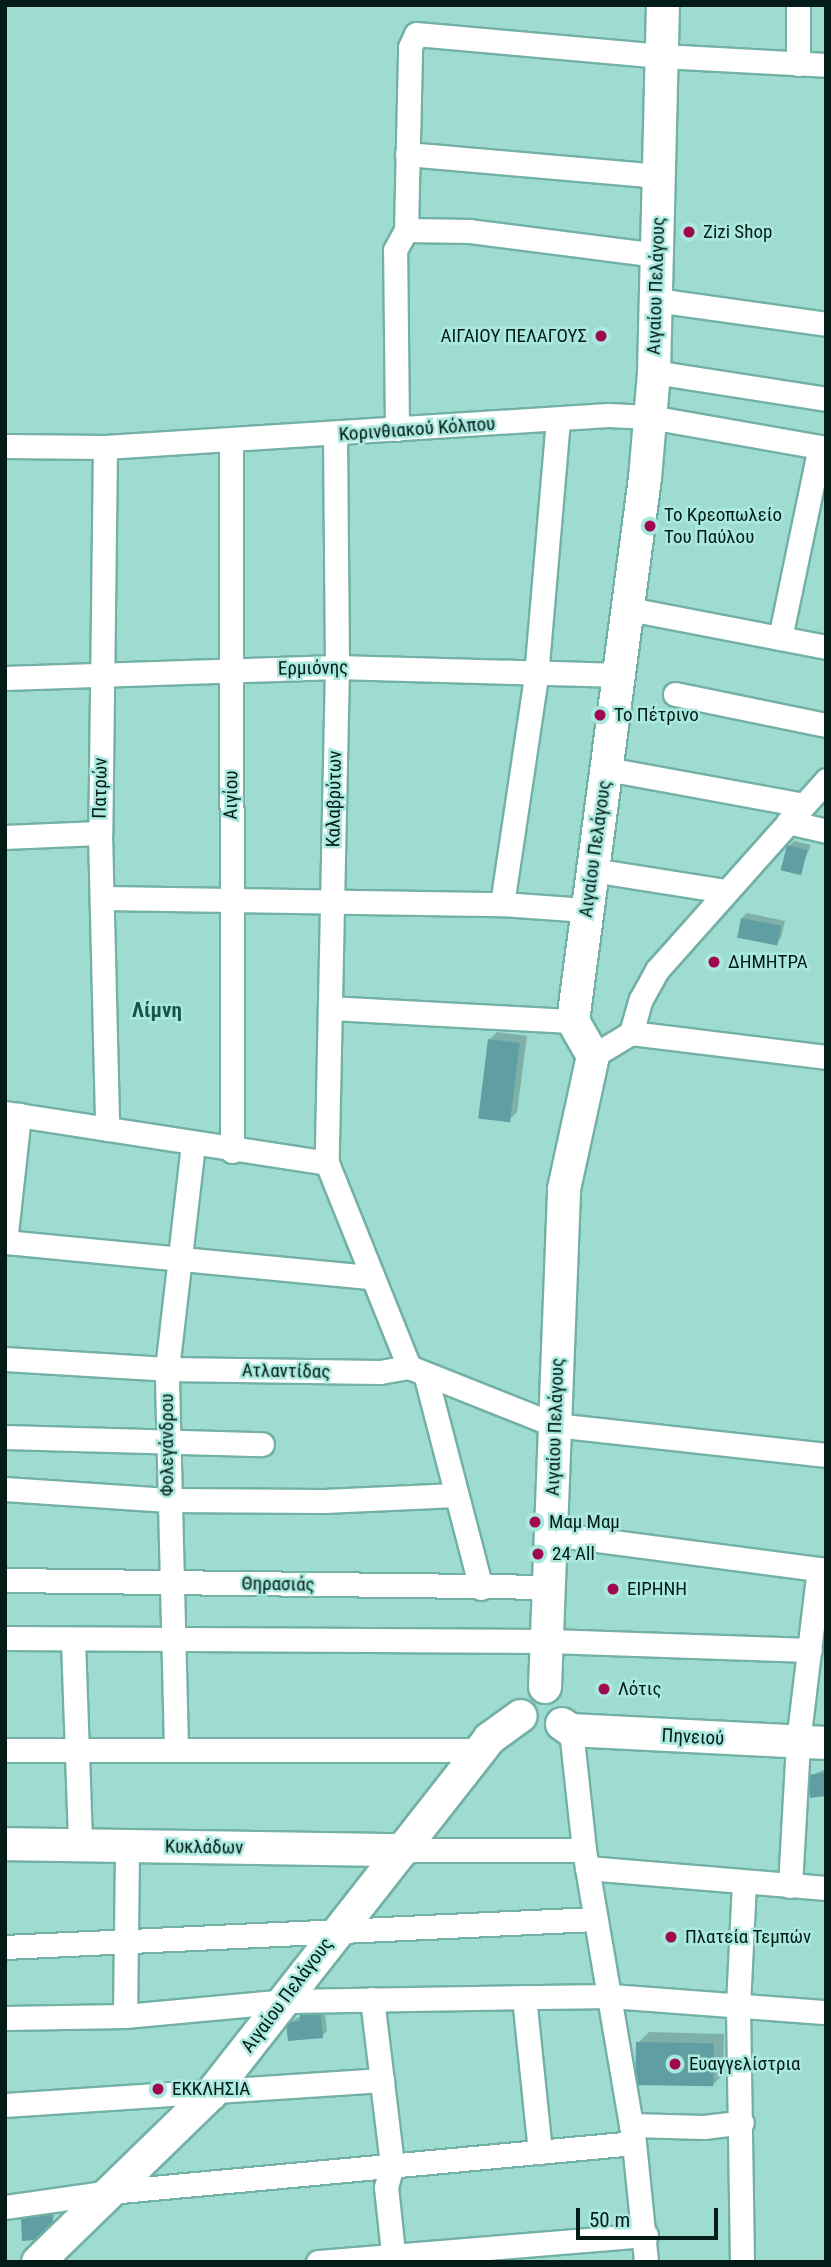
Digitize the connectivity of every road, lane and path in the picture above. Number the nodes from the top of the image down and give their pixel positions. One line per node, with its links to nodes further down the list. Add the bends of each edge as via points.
1 (663, 5): 3 (main road, Αιγαίου Πελάγους)
2 (798, 5): 4 (street)
3 (662, 56): 4 (street); 6 (street, via 416,34 410,47); 7 (main road, Αιγαίου Πελάγους)
4 (798, 64): 5 (street)
5 (826, 65)
6 (407, 154): 7 (street); 8 (street)
7 (659, 176): 9 (main road, Αιγαίου Πελάγους)
8 (406, 230): 9 (street, via 470,231); 16 (street, via 395,250)
9 (657, 255): 10 (main road, Αιγαίου Πελάγους)
10 (656, 300): 11 (street); 12 (main road, Αιγαίου Πελάγους)
11 (826, 324)
12 (654, 372): 13 (street); 14 (main road, Αιγαίου Πελάγους)
13 (826, 399)
14 (650, 417): 15 (street, Κορινθιακού Κόλπου); 21 (street, Κορινθιακού Κόλπου); 22 (main road, Αιγαίου Πελάγους)
15 (558, 419): 16 (street, Κορινθιακού Κόλπου); 28 (street)
16 (397, 429): 17 (street, Κορινθιακού Κόλπου)
17 (335, 435): 18 (street, Κορινθιακού Κόλπου); 25 (street, Καλαβρύτων)
18 (231, 440): 20 (street, Κορινθιακού Κόλπου); 26 (street, Αιγίου)
19 (5, 446): 20 (street, Κορινθιακού Κόλπου)
20 (105, 447): 27 (street, Πατρών)
21 (823, 447): 23 (street)
22 (629, 609): 23 (street); 29 (main road, Αιγαίου Πελάγους)
23 (780, 638): 24 (street)
24 (826, 647)
25 (337, 667): 26 (street, Ερμιόνης); 28 (street, Ερμιόνης); 43 (street, Καλαβρύτων)
26 (234, 670): 27 (street, Ερμιόνης); 42 (street, Αιγίου)
27 (102, 673): 30 (street, Ερμιόνης); 37 (street, Πατρών)
28 (536, 676): 29 (street, Ερμιόνης); 44 (street)
29 (621, 676): 33 (main road, Αιγαίου Πελάγους)
30 (5, 678)
31 (675, 694): 32 (street)
32 (826, 725)
33 (607, 769): 35 (street); 39 (main road, Αιγαίου Πελάγους)
34 (826, 779): 35 (street)
35 (796, 813): 36 (street); 40 (street)
36 (826, 831)
37 (100, 833): 38 (street); 41 (street, Πατρών)
38 (5, 836)
39 (592, 870): 40 (street); 45 (main road, Αιγαίου Πελάγους)
40 (725, 891): 48 (street, via 657,970 640,999)
41 (104, 898): 42 (street); 52 (street, Πατρών)
42 (229, 899): 43 (street); 54 (street, Αιγίου)
43 (332, 901): 44 (street); 46 (street, Καλαβρύτων)
44 (502, 904): 45 (street)
45 (586, 910): 47 (main road, Αιγαίου Πελάγους)
46 (330, 1008): 47 (street); 55 (street, Καλαβρύτων)
47 (573, 1021): 49 (main road)
48 (631, 1033): 49 (street); 50 (street)
49 (593, 1056): 62 (main road, Αιγαίου Πελάγους, via 564,1189)
50 (826, 1057)
51 (12, 1114): 52 (street); 56 (street)
52 (107, 1129): 53 (street)
53 (193, 1144): 54 (street); 57 (street, Φολεγάνδρου)
54 (232, 1151): 55 (street)
55 (327, 1163): 58 (street)
56 (5, 1242): 57 (street)
57 (177, 1256): 58 (street); 60 (street, Φολεγάνδρου)
58 (370, 1277): 61 (street)
59 (5, 1359): 60 (street, Ατλαντίδας)
60 (167, 1369): 61 (street, Ατλαντίδας); 64 (street, Φολεγάνδρου)
61 (417, 1372): 62 (street); 68 (street)
62 (555, 1425): 66 (street); 70 (main road, Αιγαίου Πελάγους)
63 (5, 1437): 64 (street)
64 (168, 1443): 65 (street); 69 (street, Φολεγάνδρου)
65 (261, 1444)
66 (826, 1455)
67 (5, 1489): 69 (street)
68 (456, 1495): 69 (street); 75 (street)
69 (168, 1500): 73 (street, Φολεγάνδρου)
70 (552, 1534): 71 (street); 74 (main road, Αιγαίου Πελάγους)
71 (822, 1569): 80 (street)
72 (5, 1580): 73 (street, Θηρασιάς)
73 (170, 1582): 75 (street, Θηρασιάς); 79 (street, Φολεγάνδρου)
74 (551, 1587): 75 (street, Θηρασιάς); 78 (main road, Αιγαίου Πελάγους)
75 (481, 1588)
76 (5, 1638): 77 (street)
77 (73, 1640): 79 (street); 85 (street)
78 (549, 1641): 79 (street); 80 (street); 81 (main road, Αιγαίου Πελάγους)
79 (173, 1642): 86 (street, Φολεγάνδρου)
80 (810, 1650): 84 (street)
81 (545, 1687): 82 (main road, via 527,1693); 83 (main road, via 564,1700)
82 (521, 1716): 83 (main road, Πηνειού, via 529,1728 543,1733); 88 (main road, Αιγαίου Πελάγους, via 492,1736)
83 (566, 1727): 84 (main road, Πηνειού); 93 (street)
84 (812, 1742): 95 (street)
85 (80, 1748): 86 (street); 87 (street); 89 (street)
86 (176, 1748): 88 (street)
87 (5, 1750)
88 (481, 1750): 92 (main road, Αιγαίου Πελάγους)
89 (80, 1843): 90 (main road, Κυκλάδων); 91 (main road, Κυκλάδων)
90 (5, 1844)
91 (127, 1846): 92 (main road, Κυκλάδων); 99 (street)
92 (403, 1850): 93 (street); 98 (main road, Αιγαίου Πελάγους)
93 (586, 1859): 94 (street); 97 (street)
94 (744, 1883): 95 (street); 105 (street)
95 (790, 1886): 96 (street)
96 (826, 1888)
97 (595, 1919): 98 (street); 101 (street)
98 (336, 1930): 99 (street); 104 (main road, Αιγαίου Πελάγους)
99 (126, 1943): 100 (street); 107 (street)
100 (5, 1947)
101 (611, 1996): 102 (street); 105 (street); 113 (street)
102 (524, 1997): 103 (street); 114 (street)
103 (372, 1999): 104 (street); 109 (street)
104 (287, 2001): 107 (street); 110 (main road, Αιγαίου Πελάγους)
105 (738, 2005): 106 (street); 112 (street)
106 (826, 2012)
107 (125, 2016): 108 (street)
108 (5, 2018)
109 (382, 2080): 110 (street); 115 (street)
110 (211, 2094): 111 (street); 116 (main road, Αιγαίου Πελάγους)
111 (5, 2105)
112 (742, 2122): 113 (street); 123 (street)
113 (632, 2134): 114 (street); 118 (street)
114 (540, 2152): 115 (street)
115 (392, 2165): 116 (street); 119 (street, via 386,2187)
116 (110, 2192): 117 (street); 120 (main road, Αιγαίου Πελάγους)
117 (5, 2207)
118 (646, 2235): 119 (street); 122 (street)
119 (393, 2258): 121 (street)
120 (37, 2262)
121 (318, 2262)
122 (646, 2262)
123 (742, 2262)

